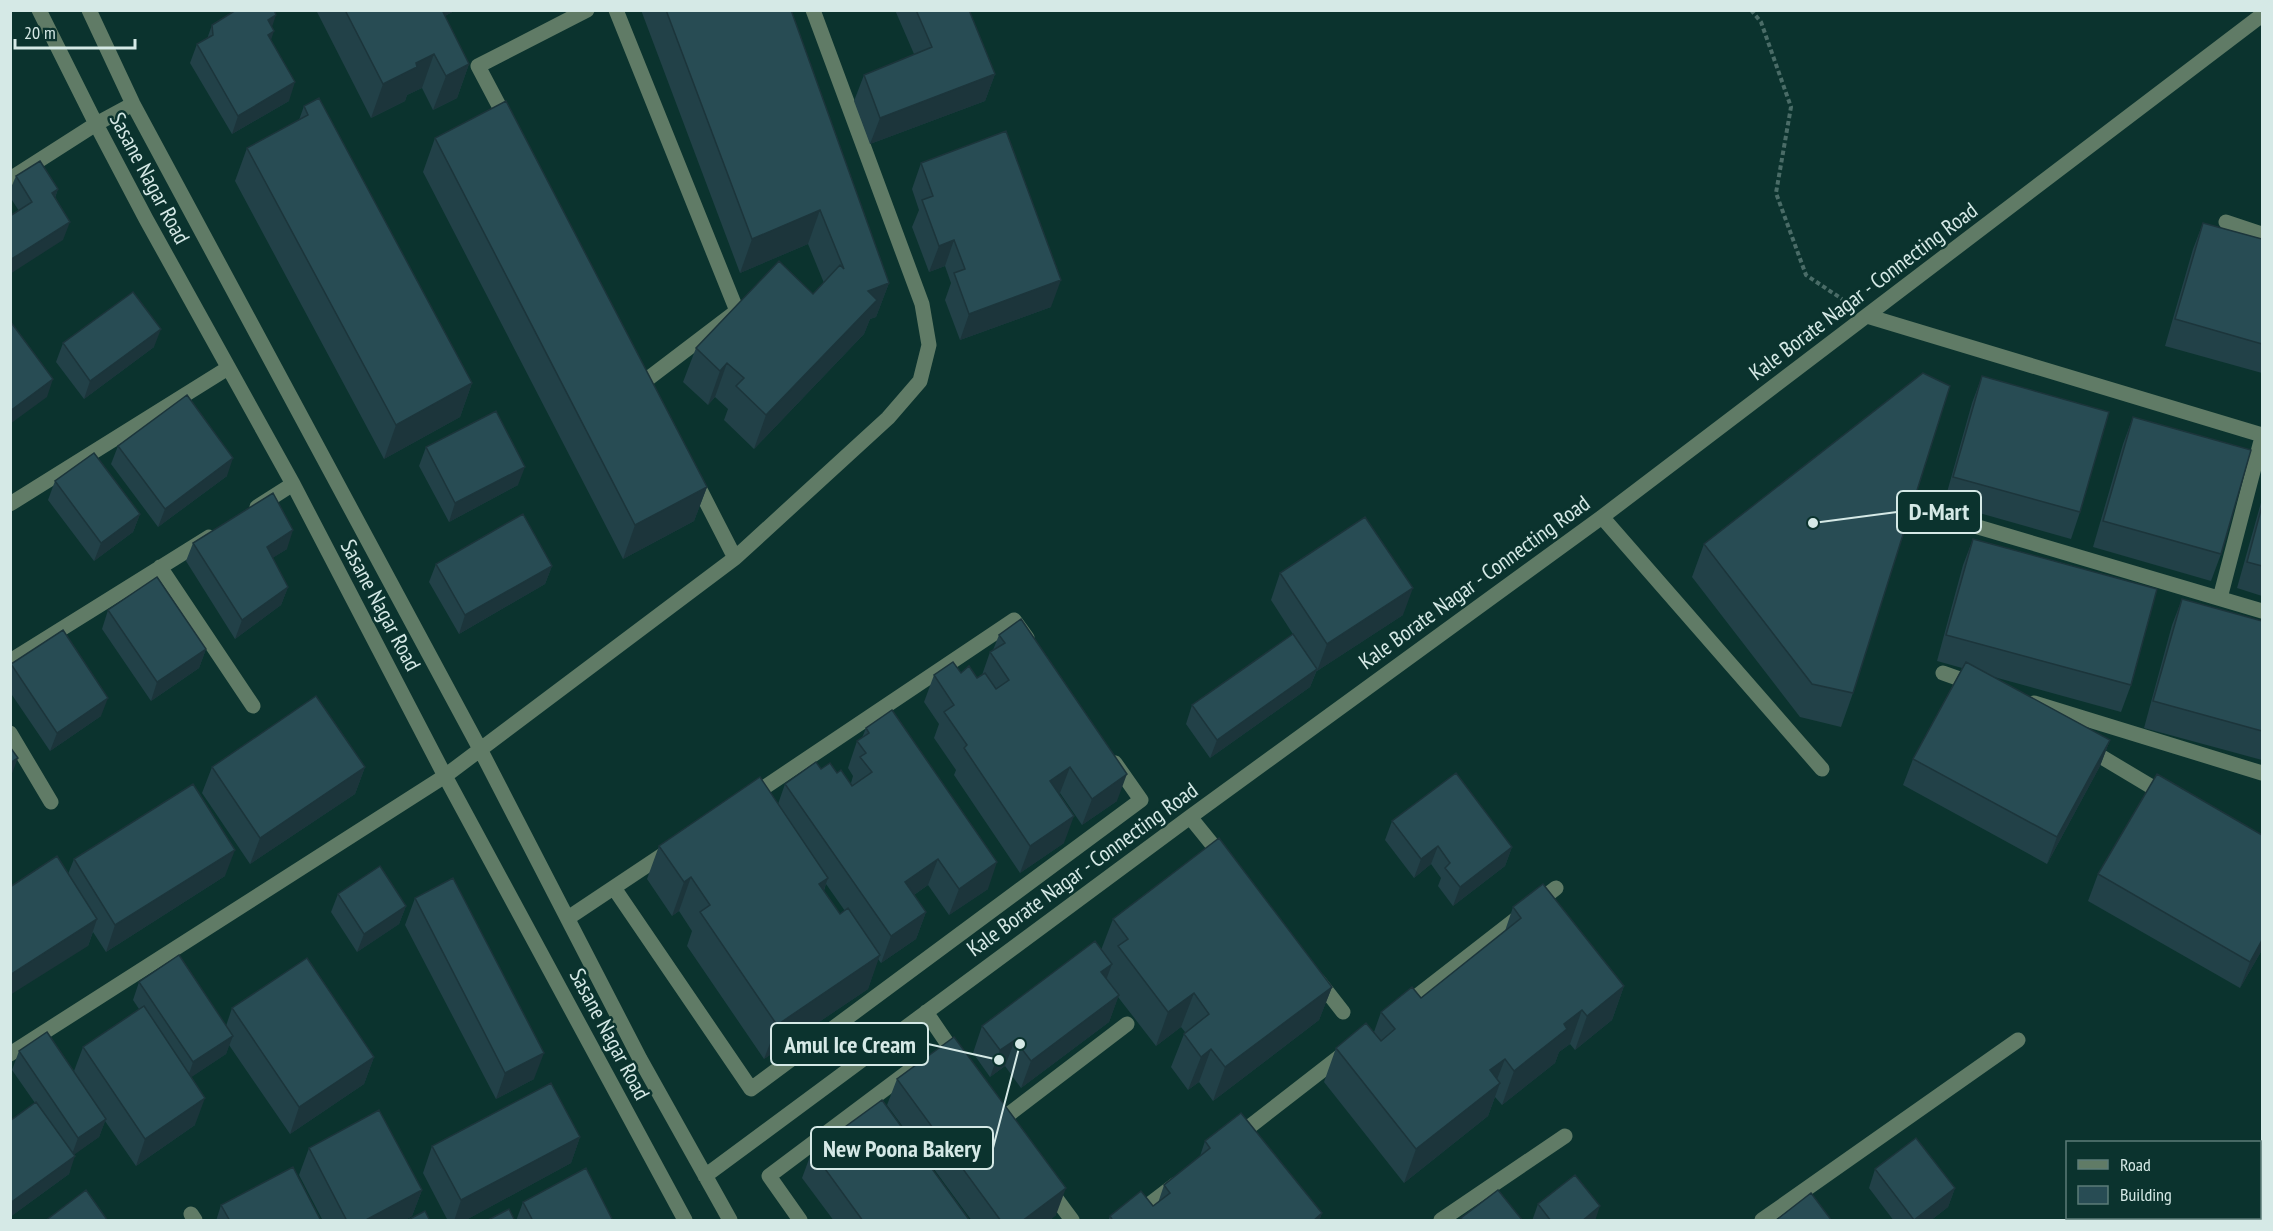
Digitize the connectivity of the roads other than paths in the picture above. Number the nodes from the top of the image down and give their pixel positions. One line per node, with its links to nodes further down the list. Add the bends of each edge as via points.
1 (39, 10): 8 (street, Sasane Nagar Road)
2 (89, 10): 7 (street, Sasane Nagar Road)
3 (587, 10): 9 (street, via 478,66)
4 (616, 10): 15 (street, via 737,311)
5 (813, 10): 24 (street, via 922,304 929,345 920,381 888,418)
6 (2262, 15): 13 (street, Kale Borate Nagar - Connecting Road)
7 (133, 104): 8 (street); 36 (street, Sasane Nagar Road)
8 (96, 124): 10 (street); 14 (street, Sasane Nagar Road)
9 (517, 139)
10 (10, 179)
11 (2226, 222): 12 (street)
12 (2262, 234)
13 (1867, 316): 16 (street); 21 (street, Kale Borate Nagar - Connecting Road)
14 (228, 368): 18 (street, Sasane Nagar Road); 19 (street)
15 (645, 381)
16 (2262, 436): 26 (street)
17 (686, 463): 24 (street)
18 (293, 484): 20 (street); 40 (street, Sasane Nagar Road)
19 (10, 504)
20 (243, 516)
21 (1602, 517): 38 (street); 44 (street, Kale Borate Nagar - Connecting Road)
22 (1951, 519): 26 (street)
23 (224, 527): 25 (street)
24 (735, 558): 36 (street)
25 (160, 567): 29 (street); 32 (street)
26 (2220, 598): 27 (street)
27 (2262, 611)
28 (1034, 649): 42 (street, via 1014,620)
29 (10, 661)
30 (1943, 674): 31 (street)
31 (1992, 690)
32 (253, 706)
33 (2053, 725): 39 (street, via 2018,698)
34 (10, 733): 41 (street)
35 (2071, 738): 43 (street)
36 (480, 749): 40 (street); 49 (street, Sasane Nagar Road)
37 (1108, 752): 47 (street, via 1141,800 752,1089)
38 (1822, 769)
39 (2262, 773)
40 (445, 776): 58 (street); 66 (street, Sasane Nagar Road)
41 (51, 802)
42 (741, 803)
43 (2182, 805)
44 (1190, 817): 46 (street); 51 (street, Kale Borate Nagar - Connecting Road)
45 (682, 842): 47 (street)
46 (1234, 872)
47 (614, 888): 49 (street)
48 (1556, 888): 53 (street)
49 (568, 918): 64 (street, Sasane Nagar Road)
50 (1306, 965): 52 (street)
51 (926, 1012): 57 (street); 64 (street, Kale Borate Nagar - Connecting Road)
52 (1343, 1012)
53 (1388, 1018)
54 (1127, 1024): 60 (street)
55 (1360, 1040): 62 (street)
56 (2018, 1040): 72 (street)
57 (937, 1049): 59 (street); 68 (street, via 769,1176)
58 (10, 1054)
59 (968, 1074)
60 (1000, 1121)
61 (1565, 1136): 71 (street)
62 (1221, 1148)
63 (1039, 1175): 69 (street)
64 (705, 1176): 67 (street, Sasane Nagar Road)
65 (1184, 1177): 70 (street)
66 (685, 1221)
67 (730, 1221)
68 (800, 1221)
69 (1072, 1221)
70 (1129, 1221)
71 (1441, 1221)
72 (1762, 1221)

